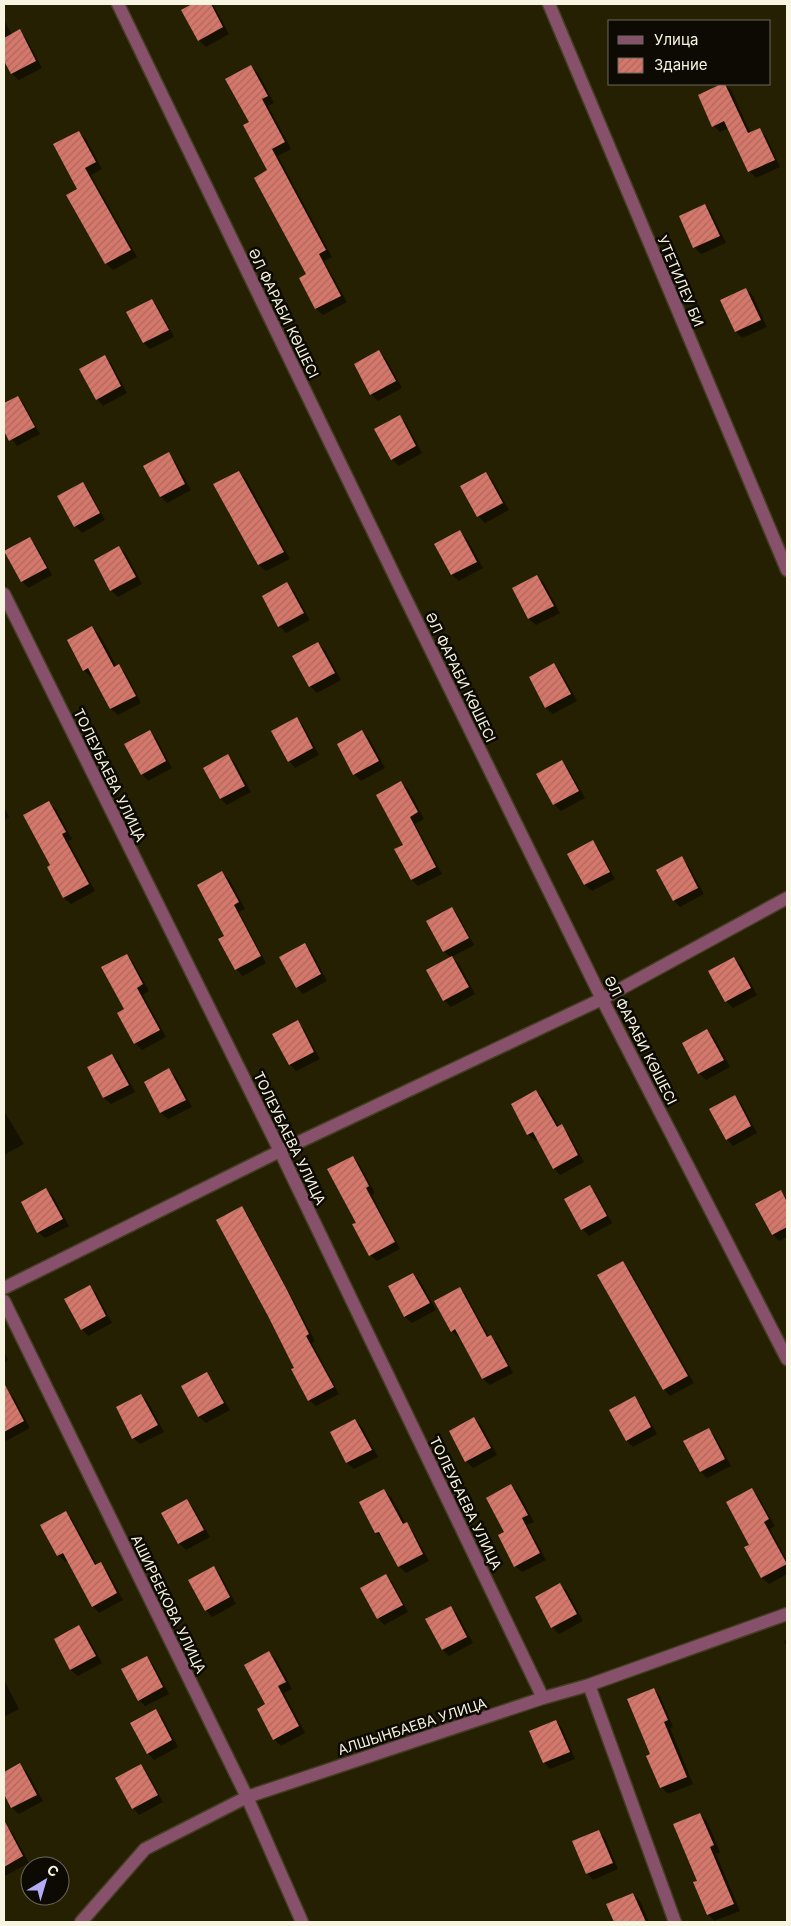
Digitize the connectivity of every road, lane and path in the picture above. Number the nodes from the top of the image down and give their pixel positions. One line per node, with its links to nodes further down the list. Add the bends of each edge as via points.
1 (118, 4): 6 (street, ӘЛ ФАРАБИ КӨШЕСІ)
2 (549, 4): 3 (street, УТЕТИЛЕУ БИ)
3 (787, 570)
4 (4, 594): 7 (street, ТОЛЕУБАЕВА УЛИЦА)
5 (787, 898): 6 (street)
6 (602, 999): 7 (street); 10 (street, ӘЛ ФАРАБИ КӨШЕСІ)
7 (280, 1151): 8 (street); 13 (street, ТОЛЕУБАЕВА УЛИЦА)
8 (4, 1288)
9 (4, 1301): 14 (street, АШИРБЕКОВА УЛИЦА)
10 (787, 1359)
11 (787, 1614): 12 (street, АЛШЫНБАЕВА УЛИЦА)
12 (589, 1685): 13 (street, АЛШЫНБАЕВА УЛИЦА); 17 (street)
13 (543, 1698): 14 (street, АЛШЫНБАЕВА УЛИЦА)
14 (247, 1797): 15 (street, АЛШЫНБАЕВА УЛИЦА, via 145,1849); 16 (street, АШИРБЕКОВА УЛИЦА)
15 (81, 1922)
16 (302, 1922)
17 (675, 1922)

